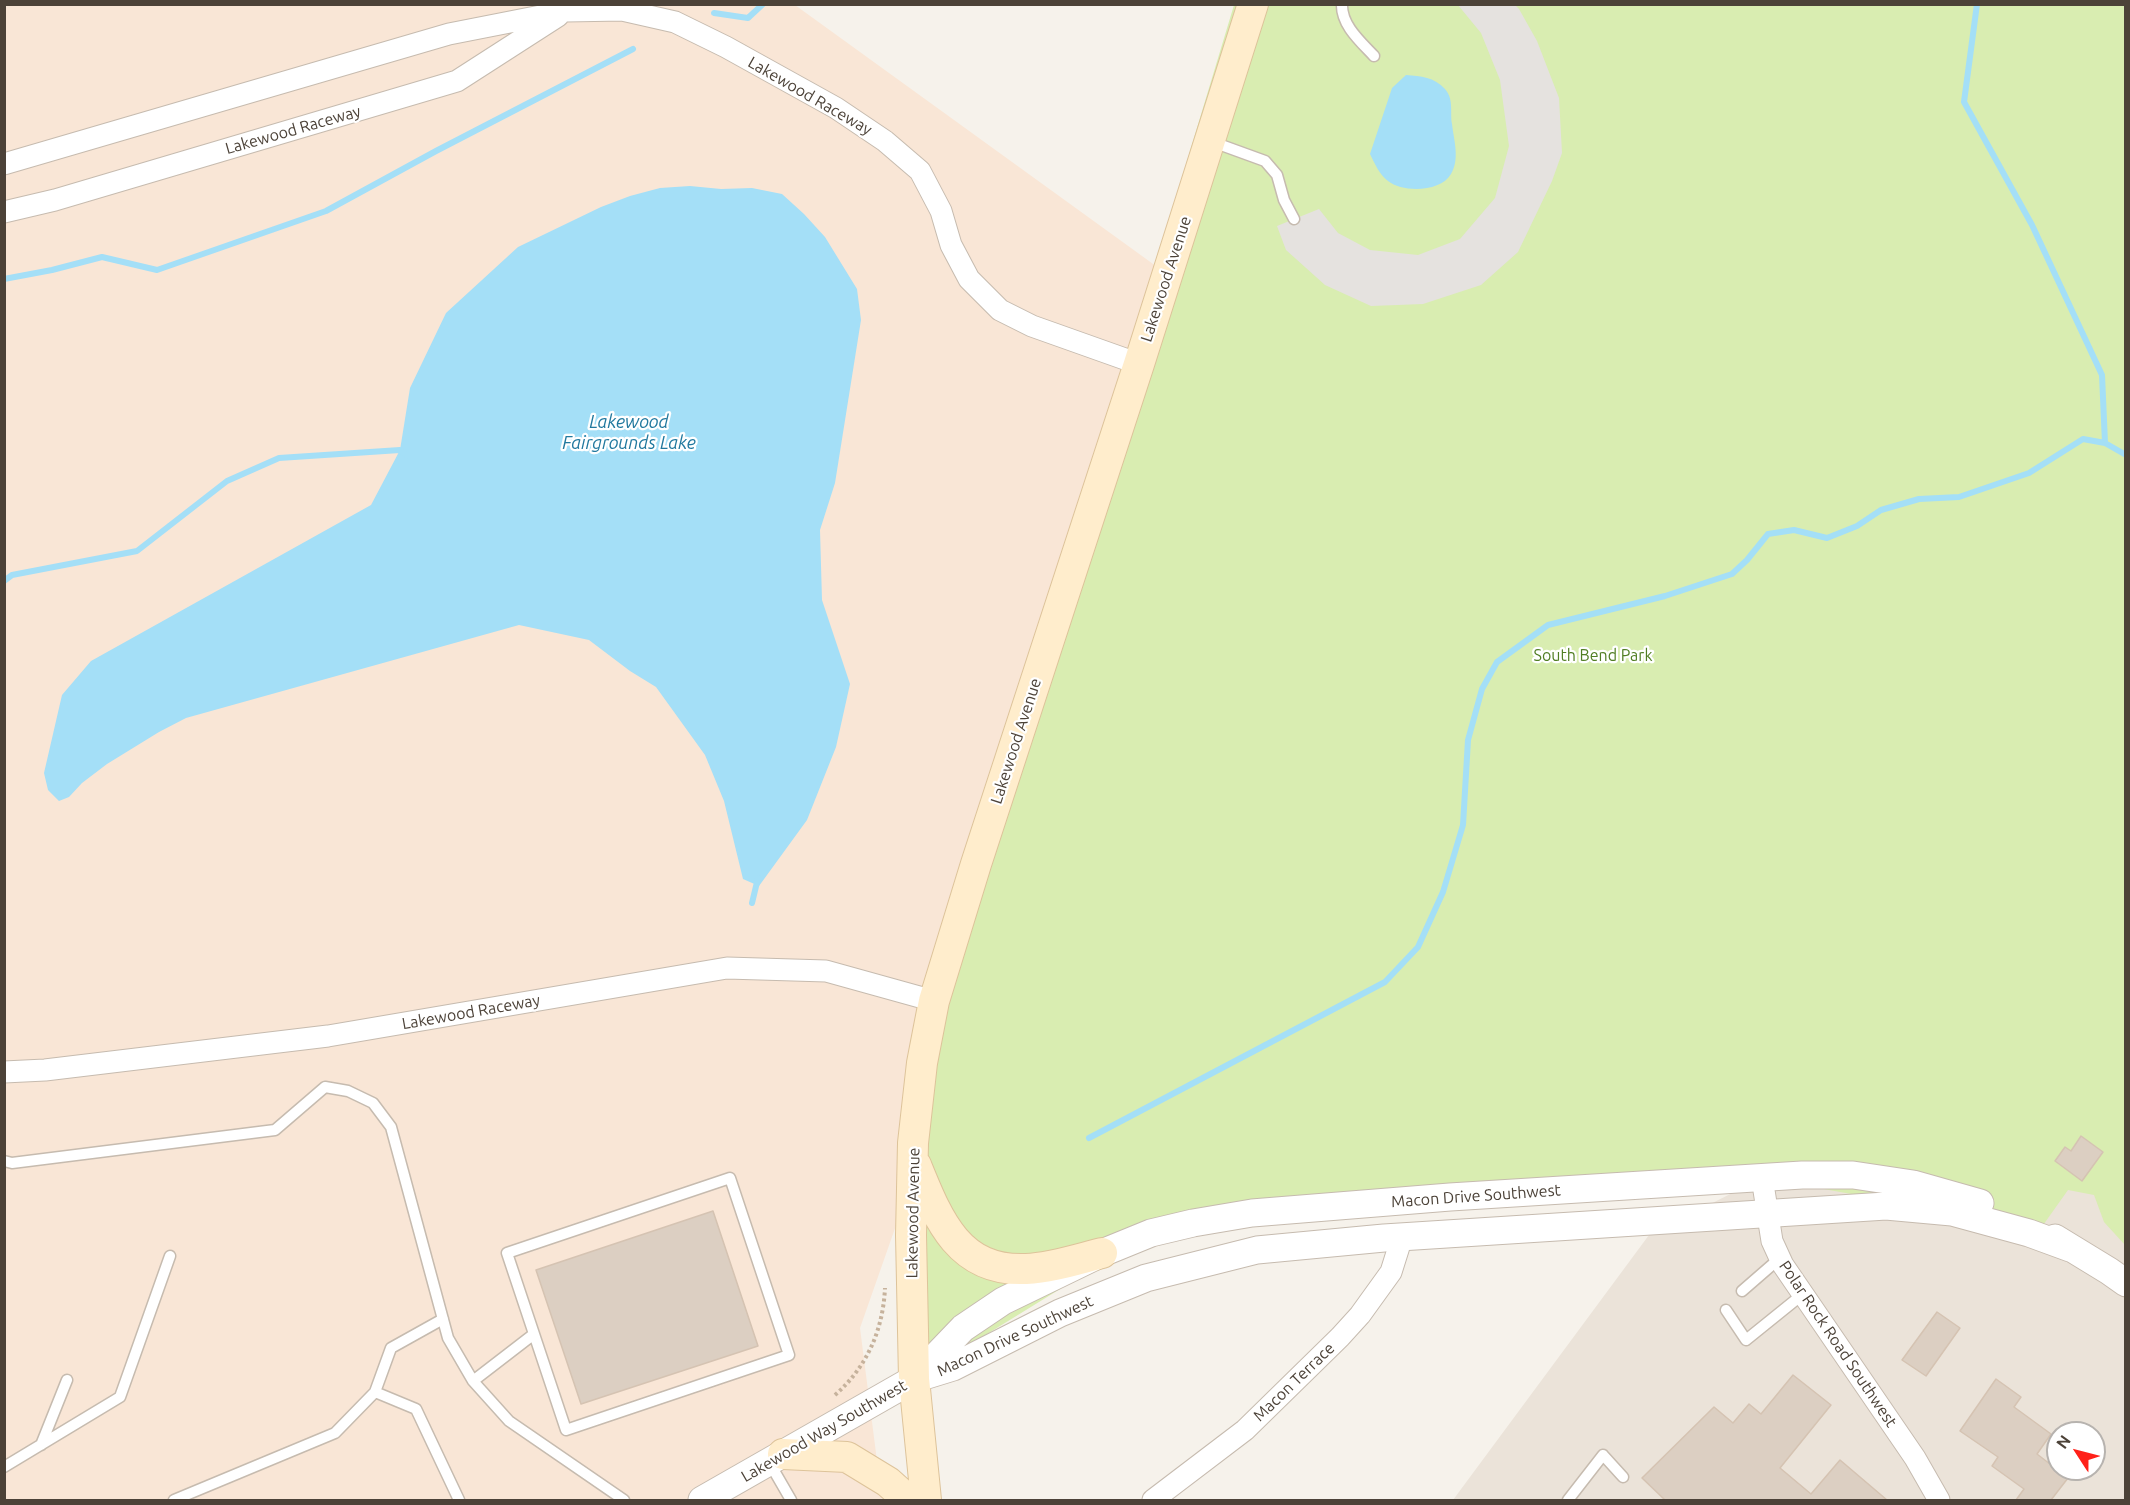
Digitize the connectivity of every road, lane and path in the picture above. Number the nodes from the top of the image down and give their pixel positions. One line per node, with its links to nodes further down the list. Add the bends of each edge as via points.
1 (1252, 4): 5 (main road, Lakewood Avenue)
2 (1342, 4): 4 (lane, via 1350,29)
3 (566, 10): 6 (street, Lakewood Raceway, via 449,34); 7 (street, Lakewood Raceway, via 457,81); 9 (street, Lakewood Raceway, via 622,10 675,22 836,108 920,171 969,279 1000,310 1032,327)
4 (1374, 56)
5 (1210, 141): 8 (lane, via 1265,161 1277,175); 9 (main road, Lakewood Avenue)
6 (4, 164)
7 (4, 212)
8 (1294, 219)
9 (1139, 364): 10 (main road, Lakewood Avenue)
10 (934, 1001): 11 (street, Lakewood Raceway, via 826,971 727,968 328,1036); 12 (main road, Lakewood Avenue, via 922,1063)
11 (4, 1072)
12 (913, 1157): 18 (main road, via 947,1230 981,1262 998,1268 1027,1269); 28 (main road, Lakewood Avenue)
13 (4, 1161): 26 (lane, via 275,1130 325,1086 348,1091 373,1103 392,1127)
14 (1762, 1178): 15 (street, Polar Rock Road Southwest); 17 (street, Macon Drive Southwest, via 1853,1175 1913,1184 1993,1207 2041,1228); 18 (street, Macon Drive Southwest, via 1252,1213 1151,1233)
15 (1767, 1214): 16 (street, Macon Drive Southwest); 17 (street, Macon Drive Southwest, via 1886,1206 1952,1212); 20 (street, Polar Rock Road Southwest)
16 (1402, 1237): 28 (street, Macon Drive Southwest, via 1257,1250 1146,1278 1060,1313 953,1367); 45 (street, Macon Terrace, via 1391,1272 1340,1337 1245,1430)
17 (2070, 1248): 21 (street, Macon Drive Southwest)
18 (1102, 1253): 28 (street, Macon Drive Southwest, via 1003,1301 963,1328)
19 (170, 1256): 33 (lane, via 120,1397)
20 (1780, 1258): 23 (lane); 24 (street, Polar Rock Road Southwest)
21 (2126, 1283)
22 (885, 1286): 32 (path, via 879,1330 870,1351 851,1379)
23 (1742, 1292)
24 (1803, 1294): 25 (lane, via 1746,1340); 47 (street, Polar Rock Road Southwest, via 1915,1458)
25 (1726, 1310)
26 (443, 1319): 30 (lane, via 448,1338); 31 (lane, via 391,1348)
27 (534, 1334): 27 (lane, via 566,1430 789,1355 730,1178 507,1253); 30 (lane)
28 (914, 1379): 34 (street, Lakewood Way Southwest); 44 (main road, Lakewood Avenue)
29 (67, 1380): 33 (lane)
30 (473, 1381): 40 (lane, via 509,1421)
31 (375, 1392): 37 (lane, via 335,1433); 39 (lane, via 416,1409)
32 (827, 1402)
33 (41, 1445): 35 (lane)
34 (776, 1458): 41 (street, Lakewood Way Southwest); 42 (lane); 43 (main road, via 847,1457 888,1482)
35 (4, 1467)
36 (1623, 1477): 46 (lane, via 1603,1455)
37 (201, 1495): 38 (lane)
38 (174, 1500)
39 (459, 1500)
40 (624, 1500)
41 (702, 1500)
42 (791, 1500)
43 (908, 1500)
44 (926, 1500)
45 (1154, 1500)
46 (1568, 1500)
47 (1939, 1500)

